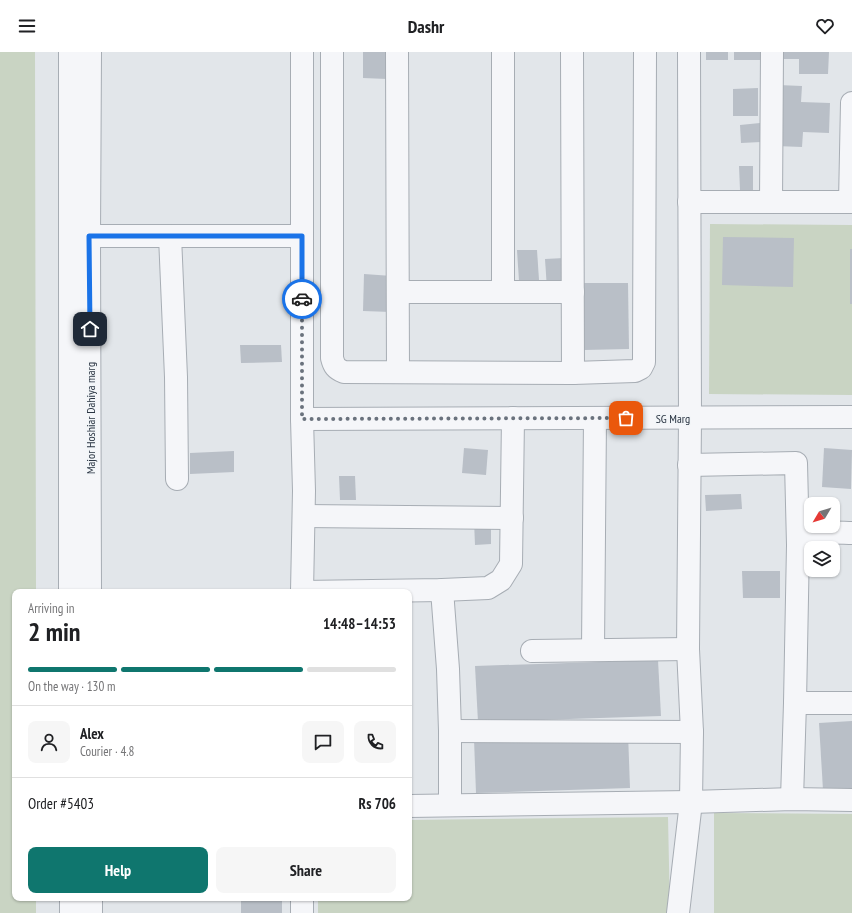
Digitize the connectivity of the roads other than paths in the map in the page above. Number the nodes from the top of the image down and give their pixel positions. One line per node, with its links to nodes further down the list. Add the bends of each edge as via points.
1 (70, 52): 16 (street, Major Hoshiar Dahiya marg)
2 (90, 52): 16 (street, Major Hoshiar Dahiya marg)
3 (302, 52): 18 (street)
4 (332, 52): 19 (street)
5 (397, 52): 20 (street)
6 (503, 52): 21 (street)
7 (572, 52): 22 (street)
8 (645, 52): 24 (street, via 644,362 642,368 635,371)
9 (688, 52): 13 (street)
10 (772, 52): 14 (street)
11 (852, 103): 12 (street)
12 (851, 133): 15 (street)
13 (688, 202): 14 (street); 28 (street)
14 (771, 202): 15 (street)
15 (851, 202)
16 (79, 236): 17 (street); 36 (street, Major Hoshiar Dahiya marg); 37 (street, Major Hoshiar Dahiya marg)
17 (170, 236): 18 (street); 31 (street)
18 (302, 246): 19 (street); 29 (street)
19 (332, 256): 23 (street, via 333,365 344,372)
20 (398, 292): 21 (street); 23 (street)
21 (503, 292): 22 (street)
22 (573, 292): 24 (street)
23 (398, 372): 24 (street)
24 (573, 373)
25 (852, 417): 28 (street, SG Marg)
26 (513, 418): 27 (street, SG Marg); 29 (street, SG Marg); 33 (street)
27 (595, 418): 28 (street, SG Marg); 42 (street)
28 (690, 418): 30 (street)
29 (302, 419): 32 (street)
30 (689, 465): 35 (street, via 796,463); 41 (street)
31 (177, 479)
32 (304, 516): 33 (street); 38 (street)
33 (512, 518): 40 (street, via 511,564 501,580 488,588)
34 (852, 533): 35 (street, via 815,533 801,538)
35 (798, 545): 44 (street)
36 (70, 589)
37 (90, 589)
38 (302, 589)
39 (412, 590): 40 (street)
40 (442, 590): 46 (street)
41 (688, 649): 42 (street); 47 (street)
42 (593, 650): 43 (street)
43 (532, 651)
44 (795, 703): 45 (street); 48 (street)
45 (852, 703)
46 (450, 730): 47 (street); 51 (street)
47 (692, 732): 50 (street)
48 (792, 799): 49 (street); 50 (street)
49 (852, 800)
50 (691, 802): 51 (street); 59 (street)
51 (450, 805): 52 (street)
52 (412, 806)
53 (71, 901): 56 (street)
54 (91, 901): 57 (street)
55 (302, 901): 58 (street)
56 (71, 913)
57 (92, 913)
58 (302, 913)
59 (678, 913)

